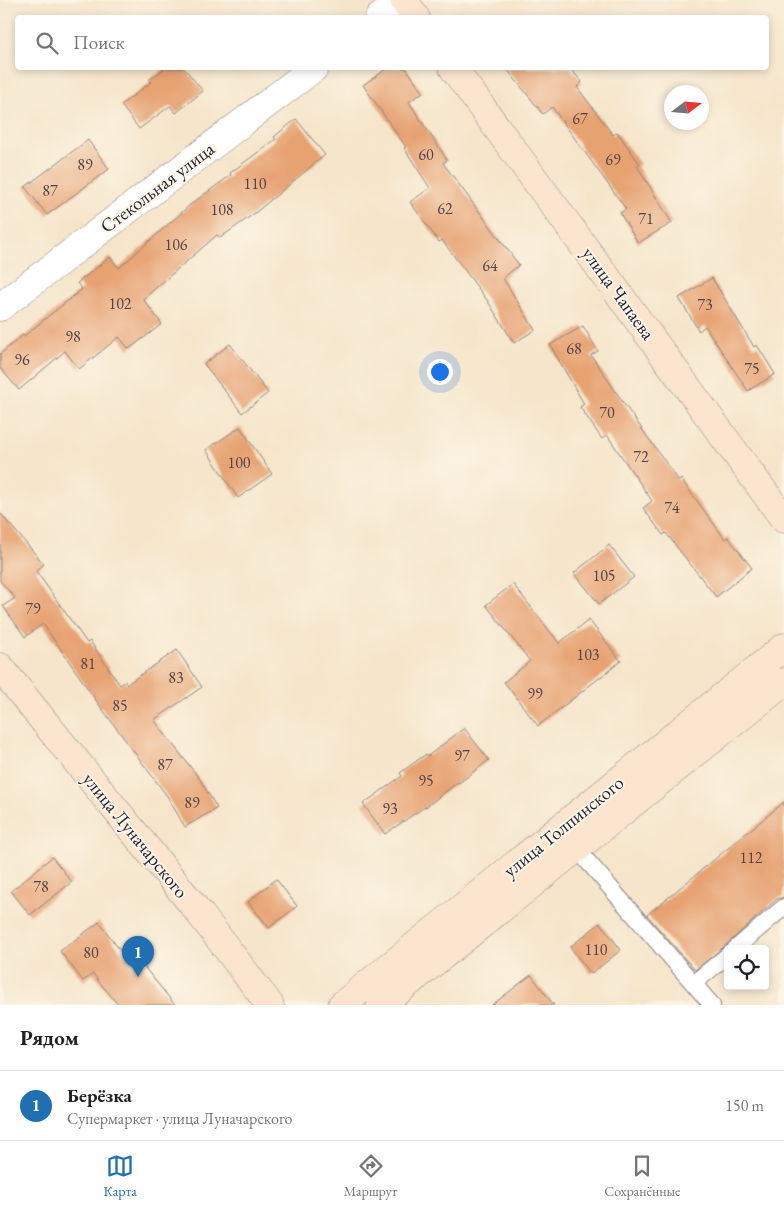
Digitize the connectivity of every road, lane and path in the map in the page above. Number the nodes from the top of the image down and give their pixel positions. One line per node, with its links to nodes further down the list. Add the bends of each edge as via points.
1 (403, 0): 2 (street); 3 (main road)
2 (383, 15)
3 (414, 15)
4 (311, 70): 6 (street, Стекольная улица)
5 (454, 70): 7 (main road, улица Чапаева)
6 (0, 307)
7 (784, 519)
8 (784, 647): 17 (main road, улица Толпинского)
9 (0, 667): 16 (main road, улица Луначарского, via 201,914)
10 (784, 682): 11 (main road, улица Толпинского)
11 (576, 848): 15 (lane); 18 (main road, улица Толпинского)
12 (784, 907): 13 (lane)
13 (740, 945)
14 (724, 957): 15 (lane)
15 (694, 983): 19 (lane)
16 (270, 1005)
17 (342, 1005)
18 (381, 1005)
19 (712, 1005)

